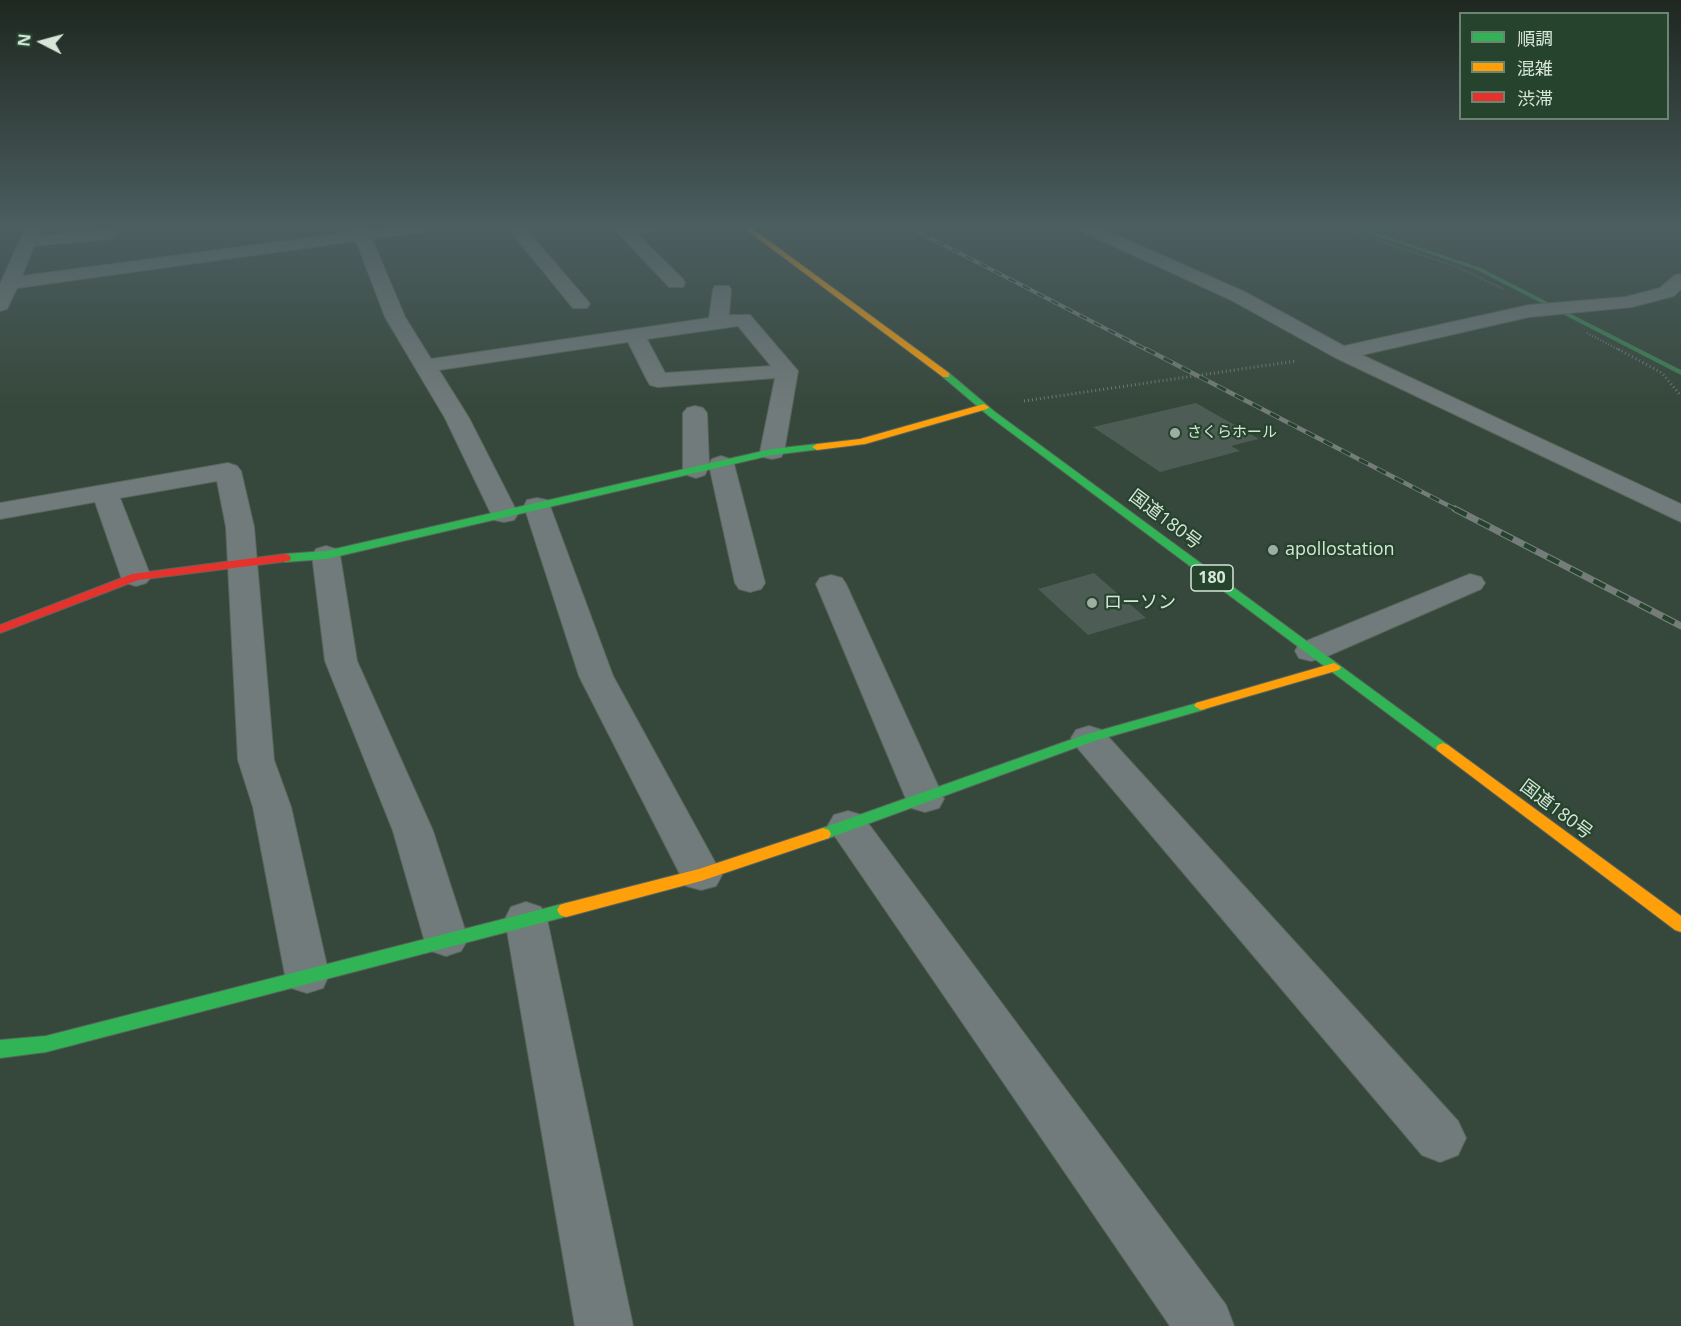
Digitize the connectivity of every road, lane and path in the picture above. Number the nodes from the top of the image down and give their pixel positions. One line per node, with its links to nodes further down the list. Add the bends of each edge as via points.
1 (5, 289): 8 (street)
2 (384, 289): 13 (street, via 395,317)
3 (568, 289): 11 (street)
4 (831, 289): 15 (main road, 国道180号 / 180, via 936,366)
5 (1222, 289): 12 (street)
6 (1670, 289): 12 (street, via 1647,297 1542,310)
7 (722, 290): 9 (street)
8 (0, 305)
9 (718, 323): 10 (street); 14 (street, via 743,319)
10 (634, 335): 11 (street); 14 (street, via 658,380)
11 (607, 339): 13 (street)
12 (1341, 353): 15 (path); 23 (street)
13 (425, 366): 22 (street, via 457,418)
14 (787, 371): 17 (street)
15 (984, 407): 17 (main road, via 861,442); 31 (main road, 国道180号 / 180)
16 (695, 413): 18 (street)
17 (772, 452): 18 (main road)
18 (709, 467): 20 (main road); 27 (street)
19 (105, 492): 21 (street); 25 (street, via 228,471 240,527); 26 (street)
20 (537, 506): 22 (main road); 35 (street, via 596,676)
21 (0, 511)
22 (504, 514): 24 (main road)
23 (1681, 514)
24 (326, 555): 25 (main road); 38 (street, via 341,661 412,831)
25 (242, 562): 26 (main road); 39 (street, via 256,760 272,807)
26 (136, 577): 30 (main road)
27 (750, 583)
28 (1470, 583): 31 (street)
29 (831, 584): 33 (street)
30 (0, 629)
31 (1322, 659): 32 (main road); 37 (main road, 国道180号 / 180)
32 (1089, 738): 33 (main road); 41 (street)
33 (925, 799): 34 (main road)
34 (848, 825): 35 (main road); 43 (street)
35 (701, 875): 36 (main road)
36 (526, 919): 38 (main road); 42 (street)
37 (1681, 926)
38 (447, 939): 39 (main road)
39 (307, 975): 40 (main road, via 46,1044)
40 (0, 1049)
41 (1440, 1138)
42 (604, 1326)
43 (1205, 1326)

